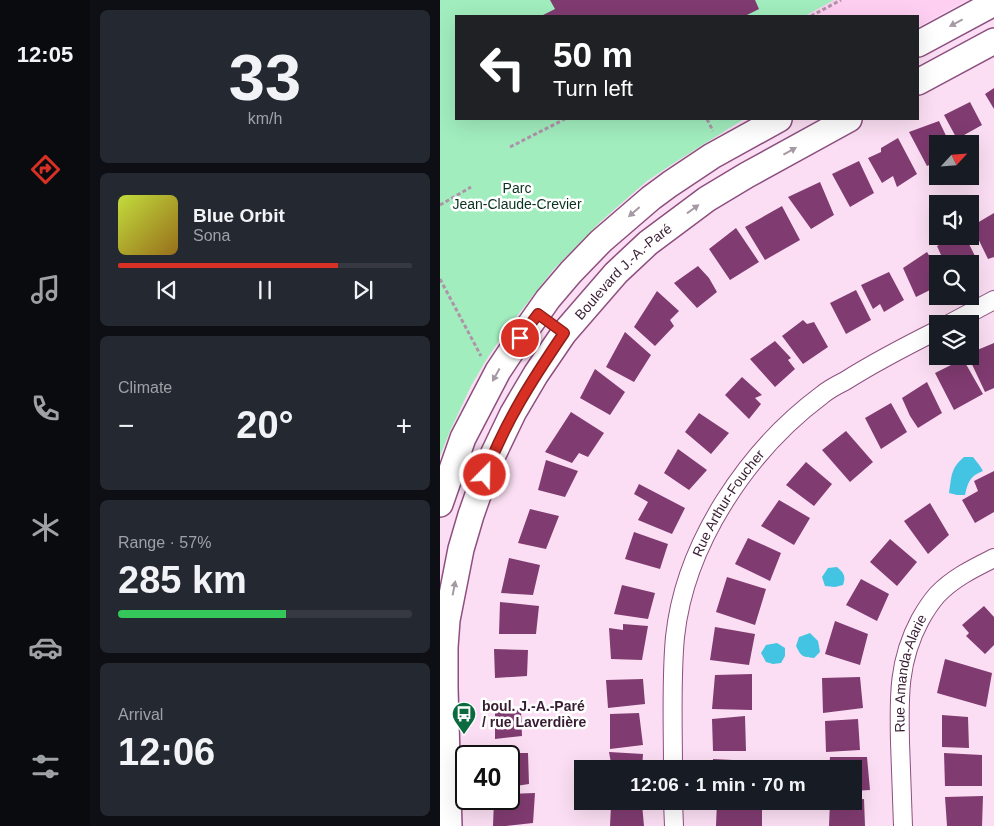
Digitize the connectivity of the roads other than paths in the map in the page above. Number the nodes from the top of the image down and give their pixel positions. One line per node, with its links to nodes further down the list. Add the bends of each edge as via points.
1 (994, 3): 3 (street, one-way to 3)
2 (994, 41): 4 (street)
3 (919, 43)
4 (919, 81)
5 (777, 120): 8 (street, one-way to 8, via 712,156 651,198 601,241)
6 (847, 120): 10 (street, Boulevard J.-A.-Paré, one-way to 6, via 616,273 681,217 741,179)
7 (994, 300): 9 (street)
8 (538, 314): 10 (street); 12 (street, one-way to 12, via 498,371 475,413)
9 (966, 315)
10 (564, 333): 14 (street, Boulevard J.-A.-Paré, one-way to 10, via 447,620 461,549 474,506 490,461 513,413)
11 (929, 335): 15 (street, Rue Arthur-Foucher, via 862,370 804,408 759,454 709,526 689,575 675,637)
12 (440, 504)
13 (994, 558): 19 (street, Rue Amanda-Alarie, via 958,578 936,596 921,618 907,650 899,698)
14 (442, 688): 17 (street, Boulevard J.-A.-Paré)
15 (673, 760)
16 (673, 810): 18 (street)
17 (449, 826)
18 (674, 826)
19 (903, 826)

